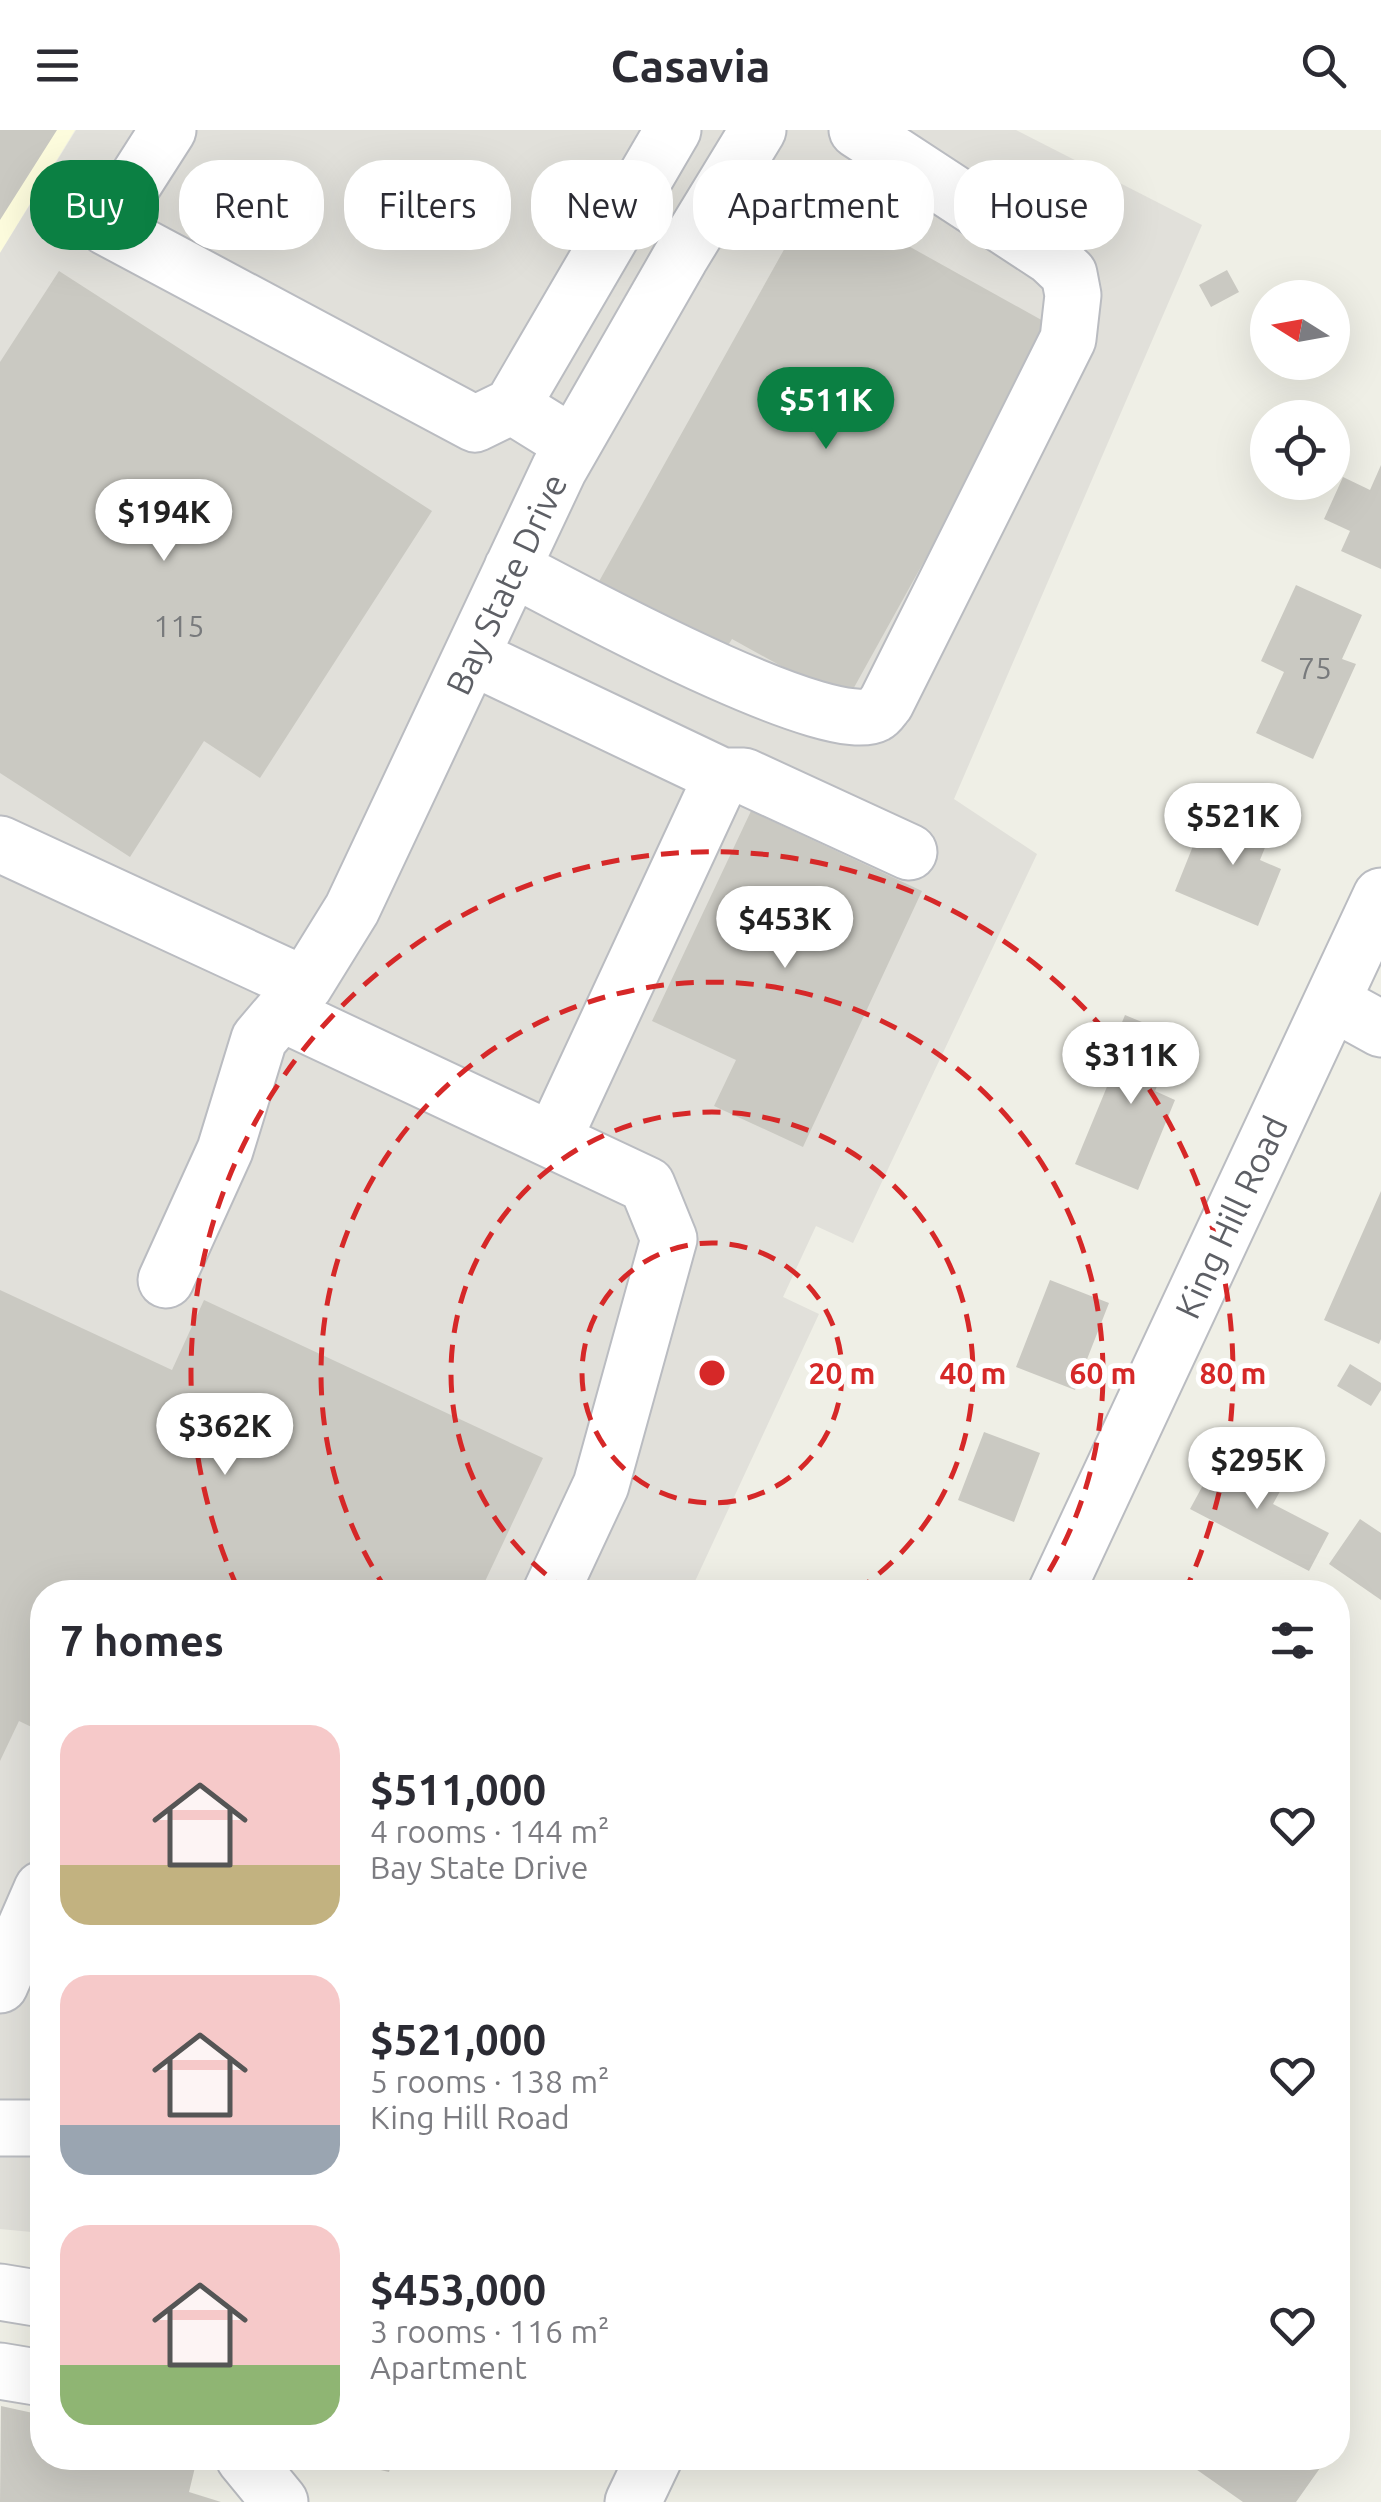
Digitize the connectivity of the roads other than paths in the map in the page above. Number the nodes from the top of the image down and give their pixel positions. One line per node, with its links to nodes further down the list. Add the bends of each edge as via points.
1 (168, 130): 5 (street, via 106,228 475,424)
2 (672, 130): 5 (street)
3 (857, 130): 7 (street, via 1051,257 1069,274 1073,295 1068,339 886,702 876,714 858,717 800,705 699,664)
4 (738, 137): 6 (street, Bay State Drive)
5 (512, 406): 6 (street)
6 (573, 444): 7 (street, Bay State Drive)
7 (512, 568): 8 (street, Bay State Drive)
8 (472, 657): 9 (street); 14 (street, Bay State Drive, via 365,884)
9 (722, 776): 11 (street, via 744,776); 16 (street)
10 (0, 844): 14 (street)
11 (909, 852)
12 (1381, 896): 13 (street, King Hill Road)
13 (1332, 1002): 15 (street); 19 (street, King Hill Road)
14 (282, 1013): 16 (street); 17 (street, Bay State Drive)
15 (1381, 1029)
16 (552, 1140): 18 (street, via 647,1184 669,1239 601,1486)
17 (166, 1280)
18 (557, 1580)
19 (1062, 1580)
20 (30, 1916): 21 (street)
21 (0, 1985)
22 (0, 2128): 23 (street)
23 (30, 2128)
24 (0, 2292): 25 (street)
25 (30, 2297)
26 (0, 2371): 27 (street)
27 (30, 2376)
28 (254, 2470): 30 (street)
29 (648, 2470): 31 (street)
30 (280, 2502)
31 (633, 2502)

